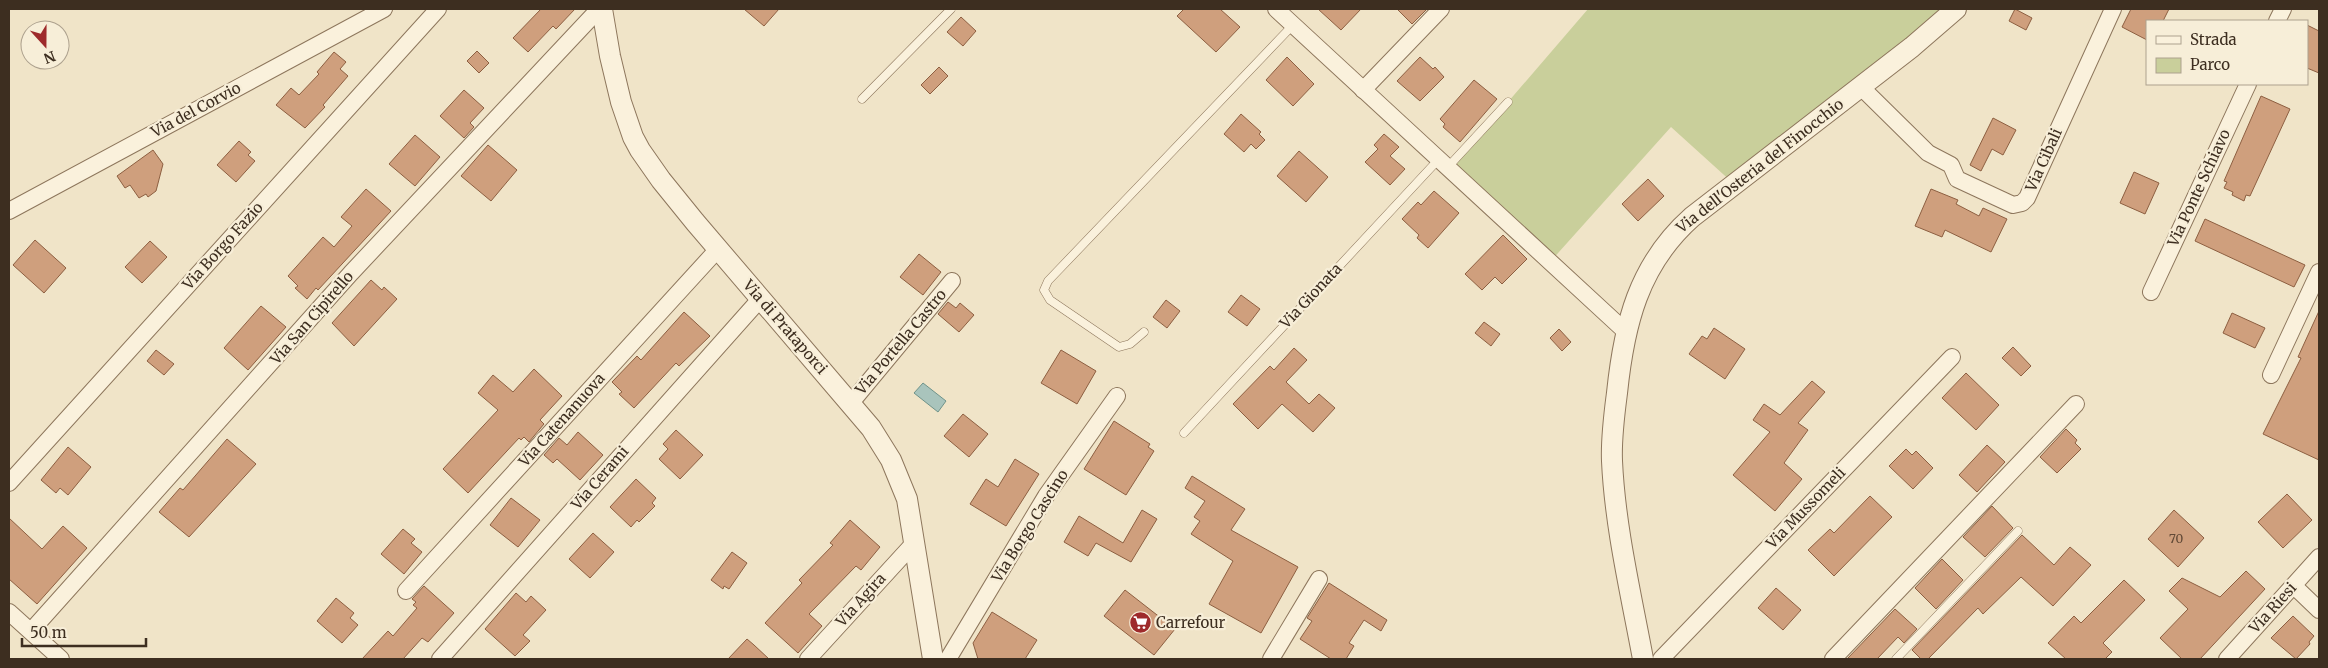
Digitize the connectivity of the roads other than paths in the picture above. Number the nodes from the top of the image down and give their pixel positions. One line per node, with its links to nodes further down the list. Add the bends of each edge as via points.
1 (384, 9): 16 (street, Via del Corvio)
2 (438, 9): 30 (street, Via Borgo Fazio)
3 (600, 9): 17 (street, Via di Prataporci, via 615,78 633,137 661,180); 39 (street, Via San Cipirello, via 351,273)
4 (951, 9): 13 (lane)
5 (1276, 9): 9 (street)
6 (1441, 9): 12 (street)
7 (1956, 9): 11 (street, Via dell'Osteria del Finocchio)
8 (2113, 9): 11 (street, Via Cibali, via 2027,198 2019,204 2014,205 1957,179 1951,165 1924,150)
9 (1293, 25): 12 (street); 23 (lane, via 1048,281 1044,290 1050,300 1119,347 1130,344)
10 (2248, 85): 20 (street, Via Ponte Schiavo)
11 (1861, 86): 22 (street, Via dell'Osteria del Finocchio, via 1701,209 1669,239 1649,271)
12 (1363, 90): 15 (street)
13 (862, 99)
14 (1508, 102): 15 (lane, Via Gionata)
15 (1443, 164): 22 (street); 29 (lane, Via Gionata)
16 (10, 207)
17 (718, 249): 21 (street, Via di Prataporci); 36 (street, Via Catenanuova)
18 (2319, 272): 25 (street)
19 (952, 281): 27 (street, Via Portella Castro)
20 (2151, 292)
21 (761, 298): 27 (street, Via di Prataporci); 41 (street, Via Cerami)
22 (1625, 331): 46 (street, Via dell'Osteria del Finocchio, via 1612,461)
23 (1144, 332)
24 (1952, 357): 47 (street, Via Mussomeli)
25 (2271, 375)
26 (1117, 396): 44 (street, Via Borgo Cascino, via 1046,496)
27 (850, 404): 32 (street, Via di Prataporci, via 877,436 903,484)
28 (2076, 404): 48 (street)
29 (1184, 433)
30 (9, 483)
31 (2018, 531): 49 (lane)
32 (914, 542): 42 (street, Via Agira); 43 (street, Via di Prataporci)
33 (2319, 557): 35 (street, Via Riesi)
34 (1319, 579): 45 (street)
35 (2294, 586): 37 (street); 50 (street, Via Riesi)
36 (406, 591)
37 (2319, 610)
38 (10, 615): 39 (street)
39 (31, 631): 40 (street)
40 (61, 659)
41 (440, 659)
42 (808, 659)
43 (933, 659)
44 (948, 659)
45 (1271, 659)
46 (1643, 659)
47 (1661, 659)
48 (1833, 659)
49 (1896, 659)
50 (2227, 659)

